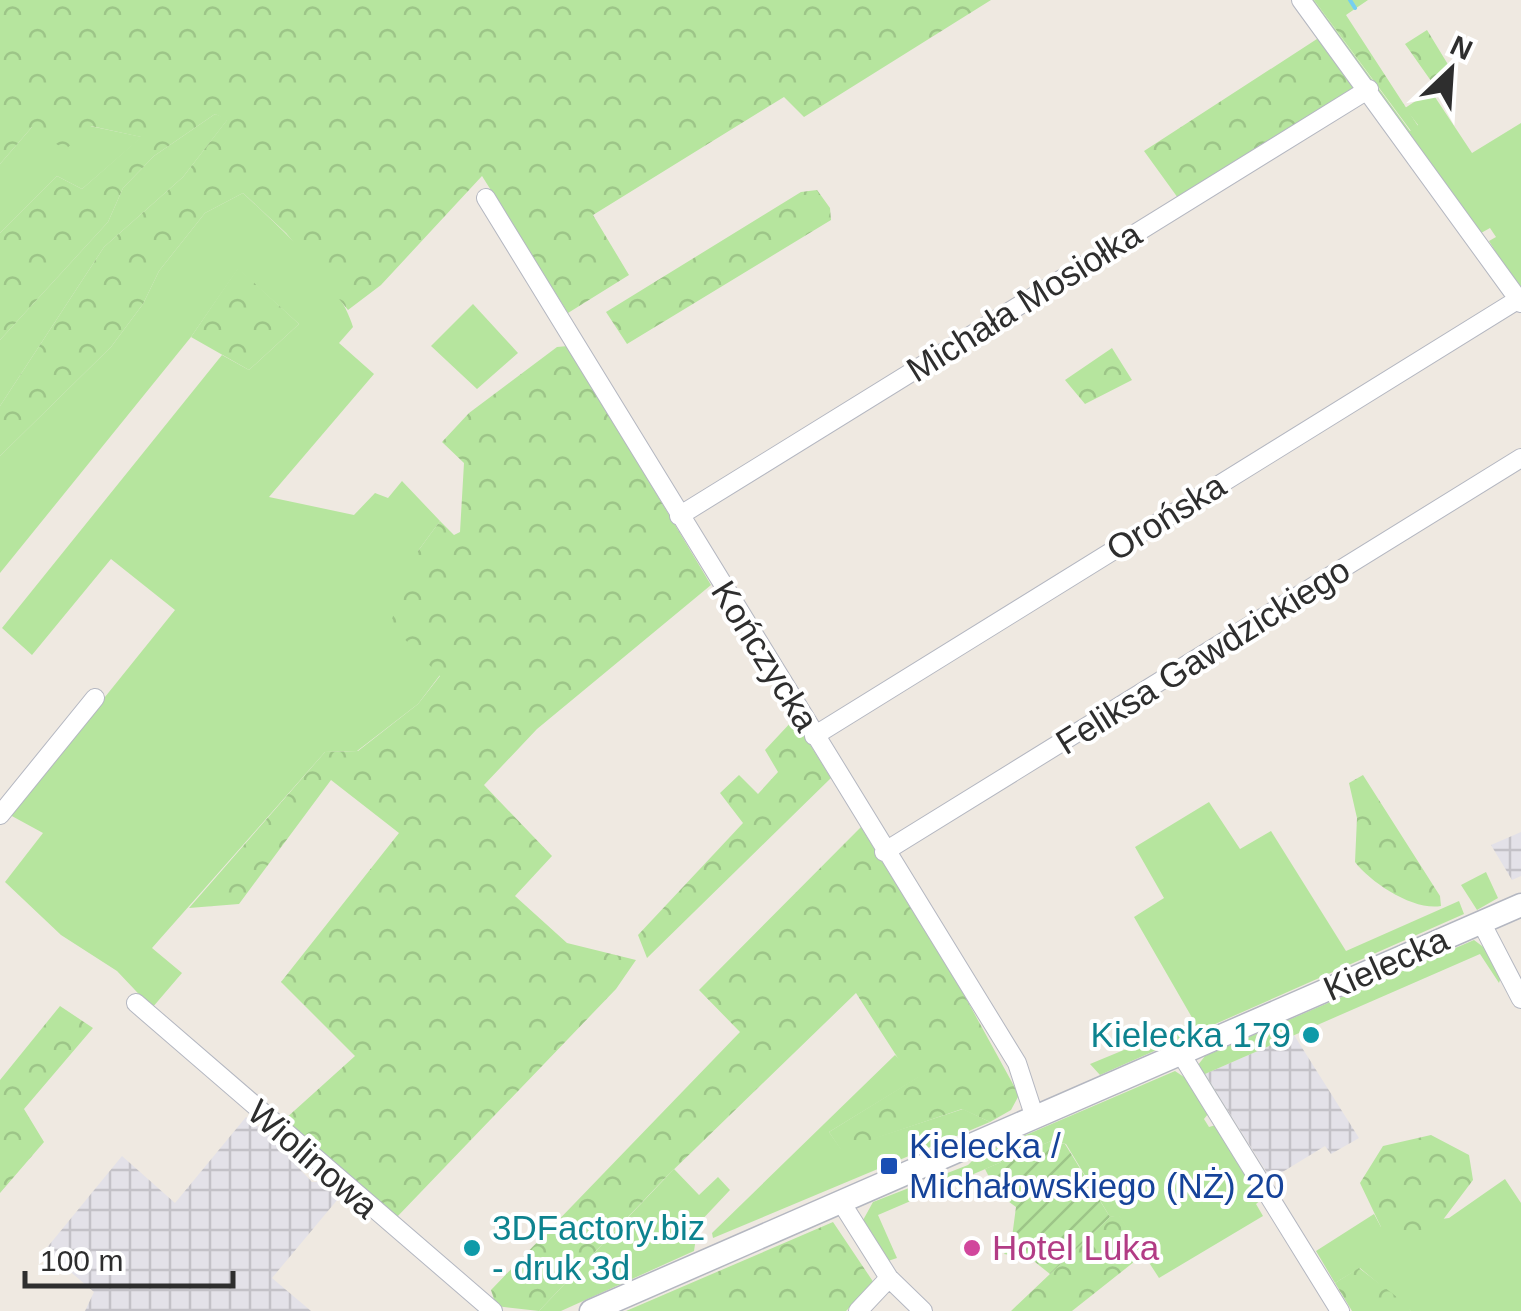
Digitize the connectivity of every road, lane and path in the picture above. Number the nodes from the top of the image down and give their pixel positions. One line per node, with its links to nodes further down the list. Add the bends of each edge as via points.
1 (1301, 0): 2 (street)
2 (1368, 89): 4 (street); 6 (street, Michała Mosiołka)
3 (486, 198): 6 (street, Kończycka)
4 (1520, 301): 8 (street, Orońska)
5 (1521, 458): 10 (street, Feliksa Gawdzickiego)
6 (680, 516): 8 (street, Kończycka)
7 (95, 698): 9 (street)
8 (814, 736): 10 (street, Kończycka)
9 (0, 815)
10 (884, 852): 16 (street, Kończycka, via 1017,1064)
11 (1521, 905): 12 (main road, Kielecka)
12 (1481, 922): 13 (street); 15 (main road, Kielecka)
13 (1521, 999)
14 (136, 1003): 19 (street, Wiolinowa)
15 (1181, 1054): 16 (main road, Kielecka); 23 (street)
16 (1035, 1118): 17 (main road, Kielecka)
17 (841, 1202): 18 (street); 20 (main road, Kielecka)
18 (889, 1278): 21 (street); 22 (street)
19 (493, 1311)
20 (591, 1311)
21 (858, 1311)
22 (923, 1311)
23 (1340, 1311)

